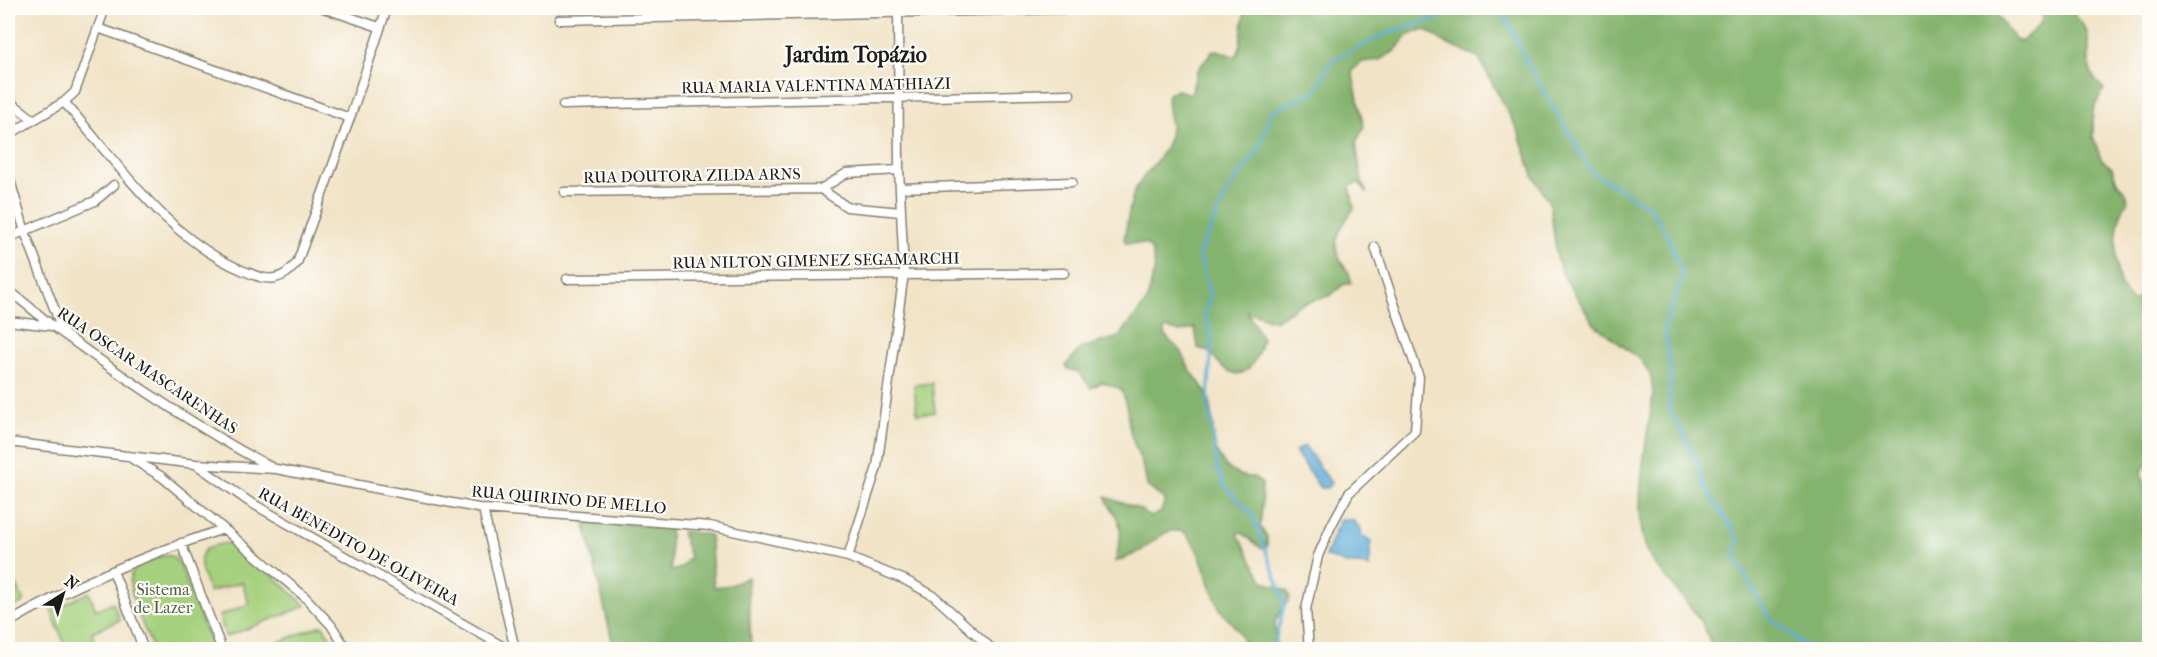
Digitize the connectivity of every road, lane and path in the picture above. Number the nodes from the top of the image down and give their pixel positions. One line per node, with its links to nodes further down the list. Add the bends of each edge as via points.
1 (105, 8): 8 (street)
2 (323, 8): 7 (street)
3 (387, 8): 7 (street)
4 (1064, 9): 5 (street)
5 (898, 10): 6 (street); 10 (street)
6 (559, 20)
7 (379, 27): 14 (street)
8 (98, 28): 12 (street, via 82,77 75,92); 14 (street)
9 (1070, 94): 10 (street, RUA MARIA VALENTINA MATHIAZI)
10 (898, 98): 13 (street, RUA MARIA VALENTINA MATHIAZI); 17 (street)
11 (8, 100): 15 (street)
12 (64, 102): 14 (street, via 156,209 199,247 226,264 259,277 274,278 286,274 297,263); 15 (street)
13 (563, 105)
14 (350, 118)
15 (34, 120): 16 (street)
16 (8, 135)
17 (899, 170): 21 (street); 22 (street, RUA DOUTORA ZILDA ARNS, via 847,173)
18 (8, 173): 25 (street)
19 (1072, 182): 21 (street)
20 (114, 185): 25 (street, via 95,201)
21 (901, 188): 24 (street)
22 (821, 189): 23 (street, RUA DOUTORA ZILDA ARNS); 24 (street, RUA DOUTORA ZILDA ARNS, via 847,207)
23 (564, 192)
24 (900, 212): 28 (street)
25 (25, 232): 26 (street); 34 (street)
26 (8, 238)
27 (1375, 247): 51 (street, via 1419,377 1415,431 1349,493 1332,524 1318,556 1306,609)
28 (904, 273): 29 (street, RUA NILTON GIMENEZ SEGAMARCHI); 30 (street, RUA NILTON GIMENEZ SEGAMARCHI); 42 (street, via 878,467)
29 (1064, 273)
30 (567, 279)
31 (8, 290): 33 (street, RUA OSCAR MASCARENHAS)
32 (8, 321): 33 (street)
33 (52, 326): 34 (street, RUA OSCAR MASCARENHAS)
34 (64, 335): 38 (street, RUA OSCAR MASCARENHAS, via 179,412)
35 (8, 442): 36 (street, RUA QUIRINO DE MELLO)
36 (127, 456): 37 (street, RUA QUIRINO DE MELLO); 40 (street, via 162,477)
37 (196, 464): 38 (street, RUA QUIRINO DE MELLO); 48 (street, RUA BENEDITO DE OLIVEIRA, via 248,501)
38 (276, 469): 39 (street, RUA QUIRINO DE MELLO)
39 (483, 509): 42 (street, RUA QUIRINO DE MELLO, via 710,526); 49 (street)
40 (223, 529): 41 (street); 47 (street, via 305,597)
41 (181, 543): 43 (street); 46 (street)
42 (848, 557): 50 (street, RUA QUIRINO DE MELLO, via 933,596)
43 (113, 571): 44 (street, via 44,601); 45 (street)
44 (8, 623)
45 (144, 650)
46 (222, 650)
47 (347, 650)
48 (509, 650)
49 (515, 650)
50 (993, 650)
51 (1309, 650)

